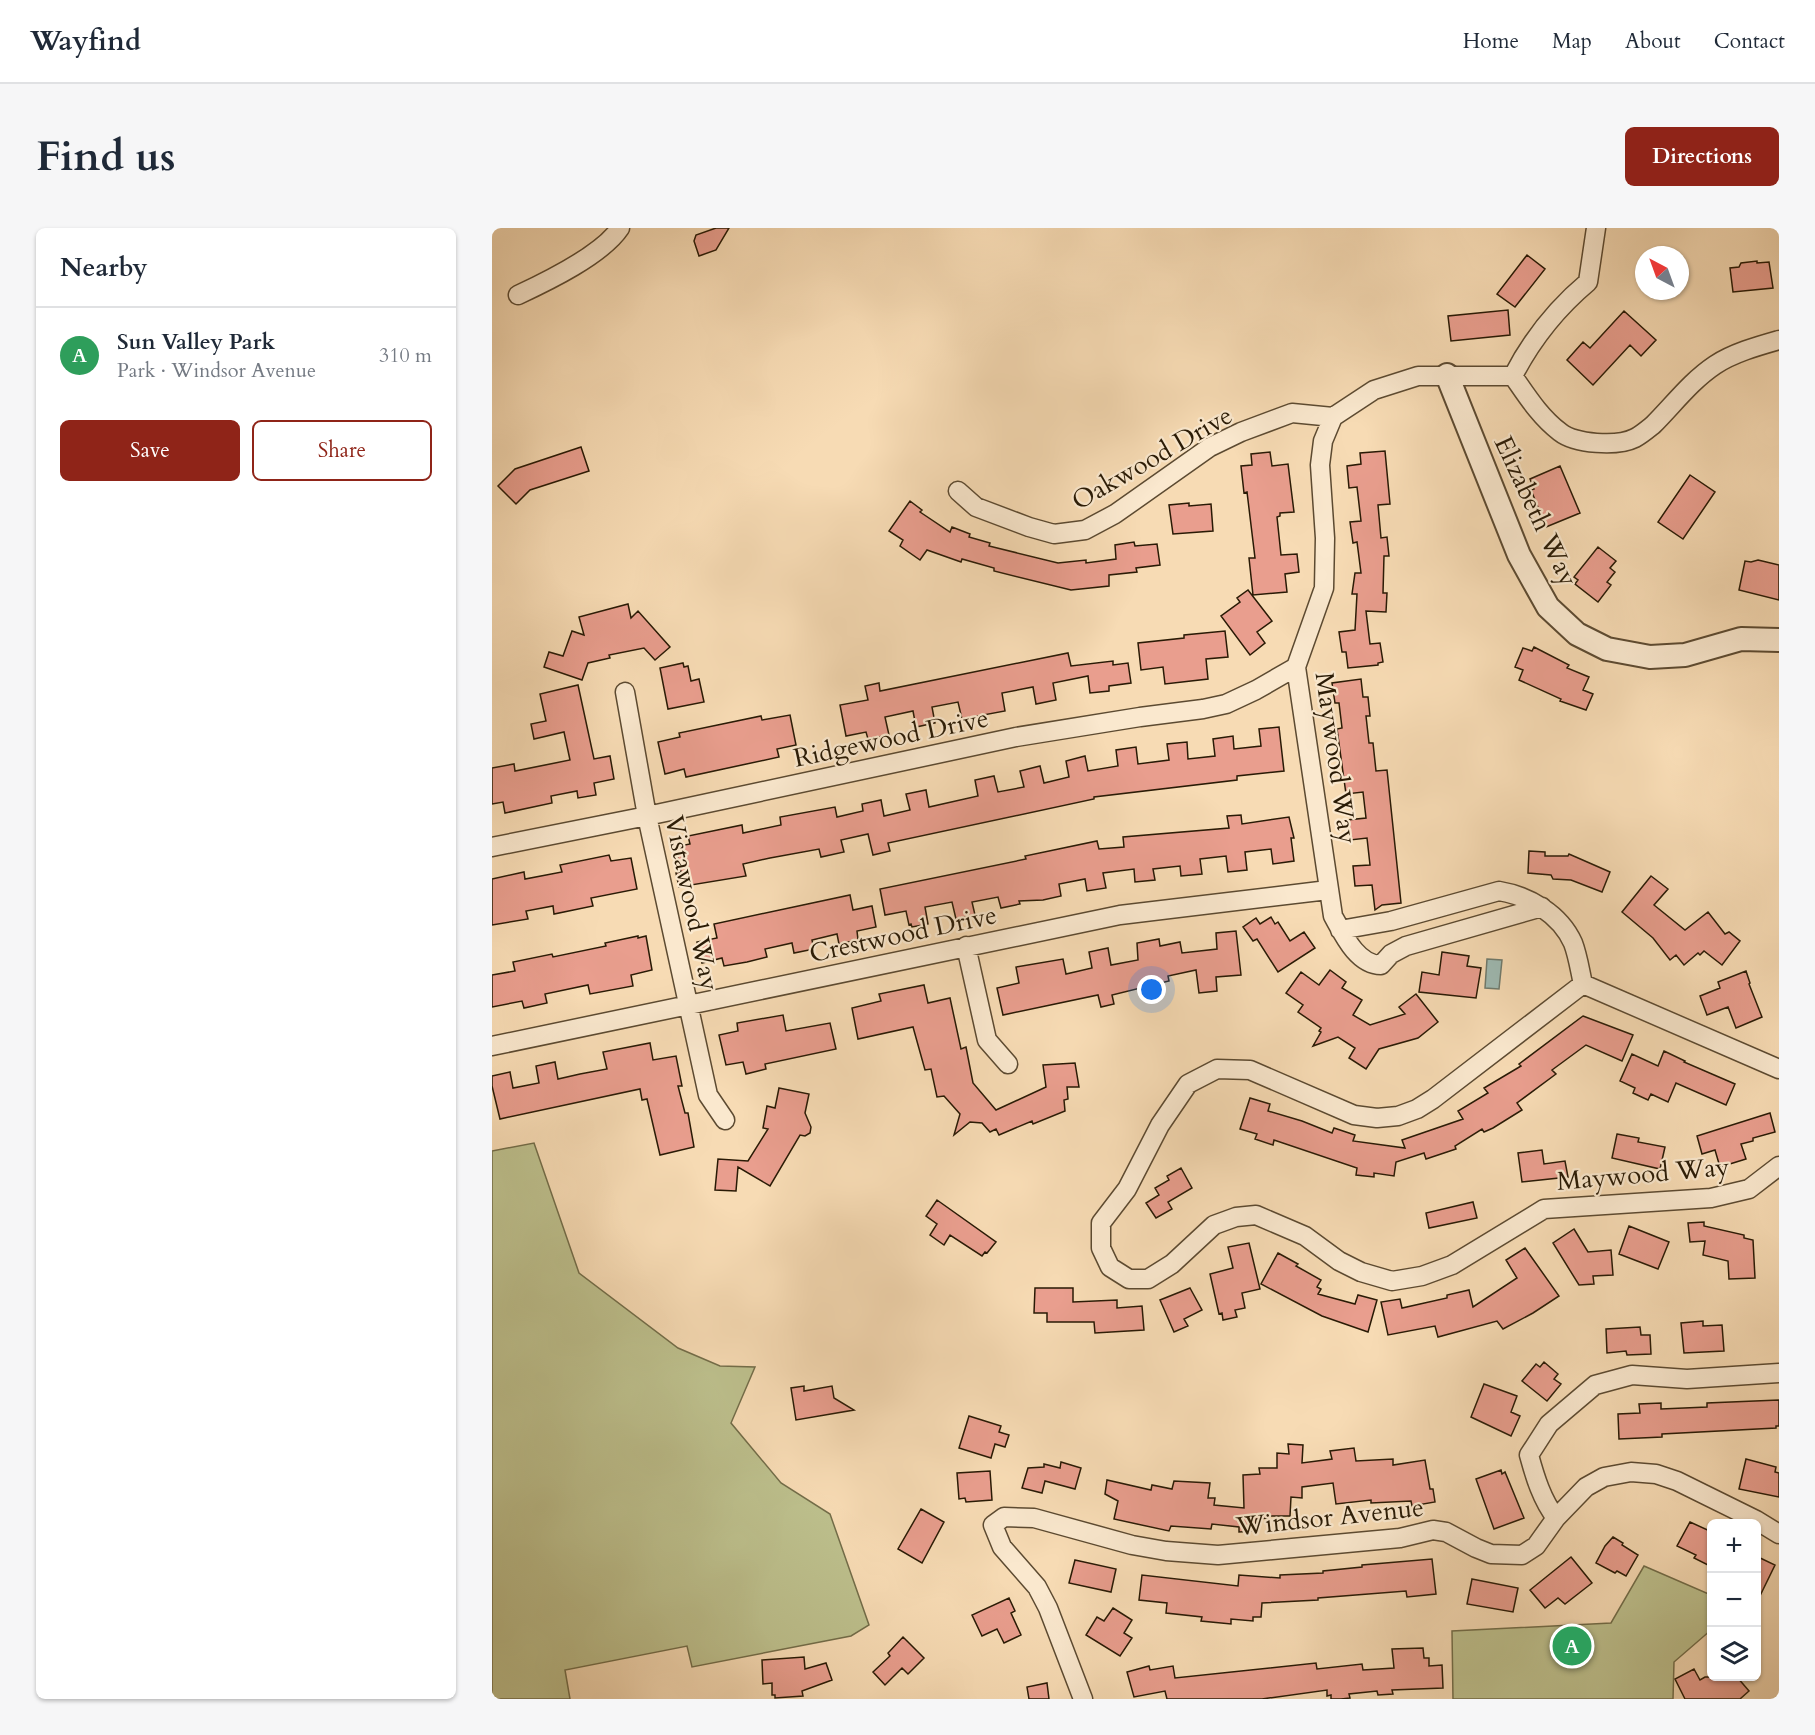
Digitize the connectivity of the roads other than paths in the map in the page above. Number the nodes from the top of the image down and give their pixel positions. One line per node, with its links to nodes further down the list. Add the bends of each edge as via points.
1 (620, 228): 3 (street, via 601,248)
2 (1596, 228): 6 (street, via 1588,282 1539,334)
3 (518, 295)
4 (1779, 340): 6 (street, via 1717,363 1652,426 1634,439 1614,443 1587,442 1562,434 1545,419)
5 (1447, 375): 6 (street); 7 (street, via 1418,376 1374,390); 9 (street, Elizabeth Way, via 1519,555 1548,607 1577,634 1607,649 1650,657 1685,655 1741,639)
6 (1513, 376)
7 (1333, 417): 8 (street, Oakwood Drive, via 1292,413 1241,432 1210,447 1115,514 1085,530 1054,534 1029,527 976,507); 10 (street, Maywood Way, via 1323,441 1320,465 1324,588)
8 (958, 491)
9 (1779, 640)
10 (1296, 667): 12 (street, Ridgewood Drive, via 1226,704 1016,737); 14 (street, Maywood Way)
11 (625, 692): 12 (street, Vistawood Way)
12 (647, 816): 13 (street, Ridgewood Drive); 19 (street, Vistawood Way)
13 (492, 847)
14 (1328, 890): 16 (street, Maywood Way); 17 (street, Crestwood Drive, via 1120,915)
15 (1542, 907): 16 (street, via 1516,894 1499,891 1392,921); 16 (street, Maywood Way, via 1406,946 1390,954 1381,965 1373,964 1354,950); 18 (street, via 1566,929)
16 (1340, 930)
17 (966, 946): 19 (street, Crestwood Drive); 21 (street, via 987,1040)
18 (1583, 984): 22 (street); 24 (street, Maywood Way, via 1434,1099 1398,1116 1354,1115 1250,1070 1217,1069 1188,1084 1160,1125 1127,1189 1101,1223 1101,1248 1110,1267 1129,1279 1148,1280 1172,1264 1214,1225 1256,1215 1305,1236 1339,1262 1392,1281 1452,1265 1544,1209 1711,1198 1749,1189)
19 (688, 1005): 20 (street, Crestwood Drive); 23 (street, Vistawood Way, via 708,1095)
20 (492, 1046)
21 (1008, 1064)
22 (1779, 1070)
23 (725, 1120)
24 (1779, 1166)
25 (1779, 1373): 26 (street, via 1687,1379 1632,1375 1595,1385 1549,1424 1529,1455)
26 (1556, 1518): 27 (street, via 1586,1487 1604,1477 1630,1472 1677,1481); 28 (street, Windsor Avenue, via 1536,1546 1522,1555 1491,1554 1446,1532 1432,1530 1400,1538 1218,1555 1132,1545 1034,1518 1004,1517 993,1525 999,1542 1037,1587)
27 (1779, 1534)
28 (1083, 1699)

